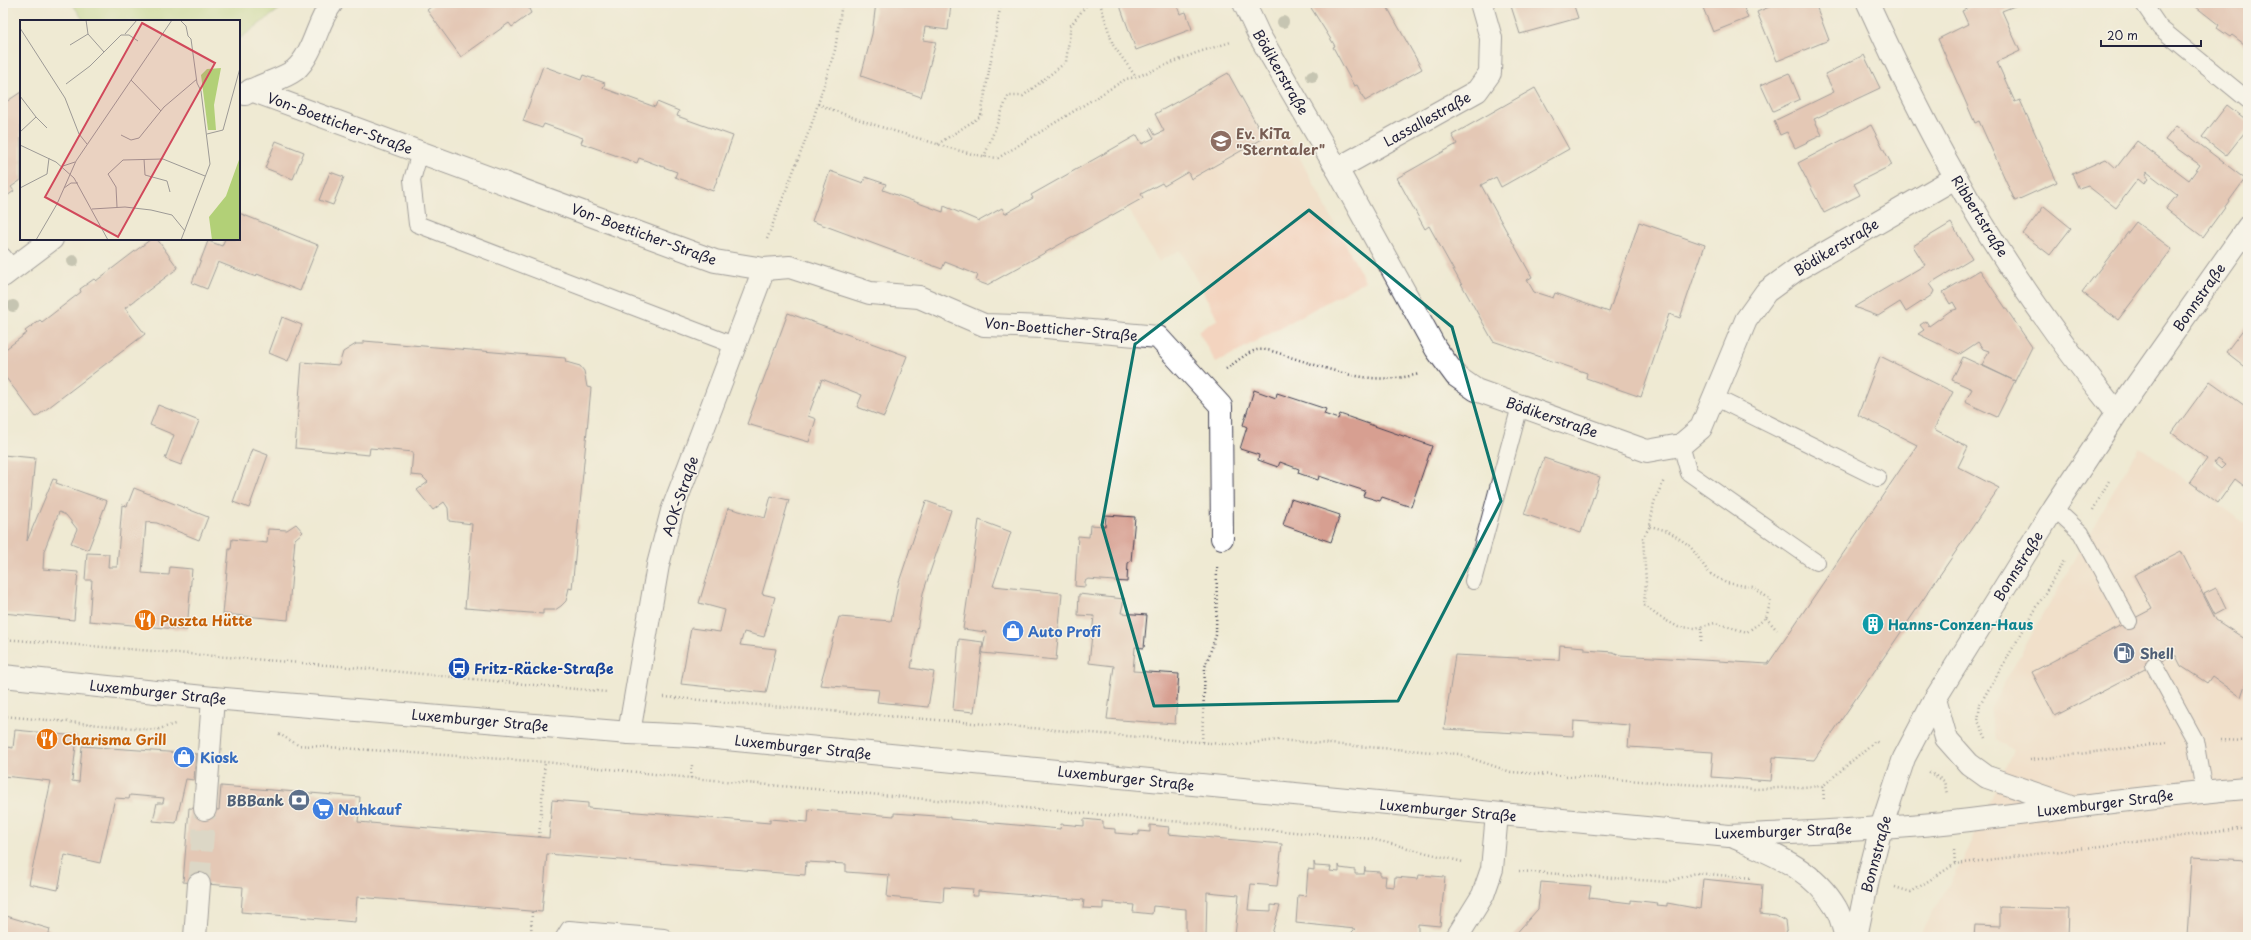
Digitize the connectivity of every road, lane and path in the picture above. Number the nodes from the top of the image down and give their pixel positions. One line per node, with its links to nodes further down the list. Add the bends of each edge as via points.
1 (332, 3): 12 (street, via 326,10 310,51 295,70)
2 (842, 3): 14 (path, via 835,50)
3 (1001, 3): 15 (path, via 981,116)
4 (1088, 3): 17 (path, via 1072,25 1066,62 1023,96 1008,96)
5 (1100, 3): 11 (path, via 1113,45)
6 (1244, 3): 10 (street, Bödikerstraße)
7 (1481, 3): 18 (street, Lassallestraße, via 1491,38 1490,72 1477,91)
8 (1868, 3): 19 (street, Ribbertstraße, via 1912,98)
9 (2143, 3): 13 (lane, via 2160,28)
10 (1259, 35): 11 (path, via 1196,53); 18 (street, Bödikerstraße)
11 (1136, 78): 17 (path, via 1126,79 998,158)
12 (245, 94): 16 (street, Von-Boetticher-Straße)
13 (2248, 100)
14 (818, 104): 15 (path, via 855,119); 23 (path, via 764,248)
15 (938, 144): 17 (path)
16 (420, 152): 23 (street, Von-Boetticher-Straße, via 715,261); 24 (lane, via 412,180 417,224)
17 (984, 157)
18 (1337, 169): 25 (street, Bödikerstraße, via 1410,303)
19 (1955, 178): 27 (street, Bödikerstraße, via 1796,270 1766,292 1746,320); 29 (street, Ribbertstraße, via 2077,362)
20 (2248, 227): 29 (street, Bonnstraße)
21 (50, 240): 22 (street)
22 (6, 267)
23 (764, 269): 24 (street, AOK-Straße); 26 (street, Von-Boetticher-Straße, via 790,267 870,293 919,297 984,325 1046,327 1158,337)
24 (736, 346): 47 (street, AOK-Straße, via 672,511 658,565)
25 (1448, 366): 26 (path, via 1405,378 1376,380 1328,370 1269,351 1257,350 1222,372); 28 (street, Bödikerstraße, via 1456,376 1476,390)
26 (1198, 381): 36 (street, Von-Boetticher-Straße, via 1221,406)
27 (1714, 397): 30 (street, Bödikerstraße, via 1701,428); 31 (lane)
28 (1520, 406): 30 (street, Bödikerstraße, via 1647,451); 38 (lane)
29 (2117, 413): 33 (street, Bonnstraße)
30 (1681, 445): 34 (path, via 1654,502); 37 (lane, via 1689,473)
31 (1878, 478)
32 (2110, 478): 35 (path)
33 (2054, 508): 35 (lane); 49 (street, Bonnstraße)
34 (1650, 526): 39 (path, via 1668,531 1690,546 1709,573 1726,583 1753,587 1771,600); 41 (path, via 1643,538 1646,581 1644,605 1678,627)
35 (2081, 533): 40 (lane); 58 (path, via 1980,704 1978,721)
36 (1222, 538): 57 (path, via 1218,547 1216,635 1205,667)
37 (1816, 562)
38 (1473, 581)
39 (1766, 618): 41 (path, via 1748,632 1715,623); 42 (path)
40 (2129, 621)
41 (1702, 626): 44 (path)
42 (1777, 630)
43 (3, 639): 47 (path, via 331,666)
44 (1701, 641)
45 (2154, 665): 55 (lane)
46 (3, 676): 48 (street, Luxemburger Straße)
47 (635, 695): 53 (street, AOK-Straße); 57 (path)
48 (213, 698): 51 (street); 53 (street, Luxemburger Straße)
49 (1935, 699): 65 (street, via 1946,738 1969,764 1987,777); 68 (street, Bonnstraße, via 1904,758)
50 (3, 716): 51 (path, via 156,730 185,720)
51 (211, 719): 66 (street)
52 (274, 731): 60 (path, via 298,745)
53 (629, 733): 67 (street, Luxemburger Straße, via 703,737)
54 (1875, 740): 57 (path, via 1823,786 1755,789 1511,772 1459,754 1278,740 1234,745)
55 (2195, 740): 56 (path); 59 (path); 63 (lane)
56 (2248, 740)
57 (1202, 742)
58 (1989, 743)
59 (2024, 760)
60 (545, 762): 71 (path); 72 (path, via 699,779 1372,839)
61 (1934, 775): 64 (path, via 1944,781)
62 (2248, 788): 63 (street, Luxemburger Straße)
63 (2204, 791): 65 (street, Luxemburger Straße)
64 (1947, 792)
65 (2073, 807): 68 (street, Luxemburger Straße)
66 (205, 809)
67 (1497, 814): 70 (street, Luxemburger Straße); 72 (street)
68 (1881, 828): 70 (street, Luxemburger Straße); 83 (street, Bonnstraße)
69 (2248, 828): 75 (path, via 1955,864 1911,892)
70 (1729, 836): 82 (street, via 1776,855 1812,878 1836,908)
71 (539, 837)
72 (1492, 869): 73 (path, via 1667,882 1696,873); 81 (street, via 1483,895)
73 (1759, 879)
74 (199, 884): 77 (street)
75 (1901, 888)
76 (532, 911): 78 (path)
77 (195, 937)
78 (531, 937)
79 (564, 937): 80 (lane, via 569,929)
80 (664, 937)
81 (1457, 937)
82 (1846, 937)
83 (1856, 937)

